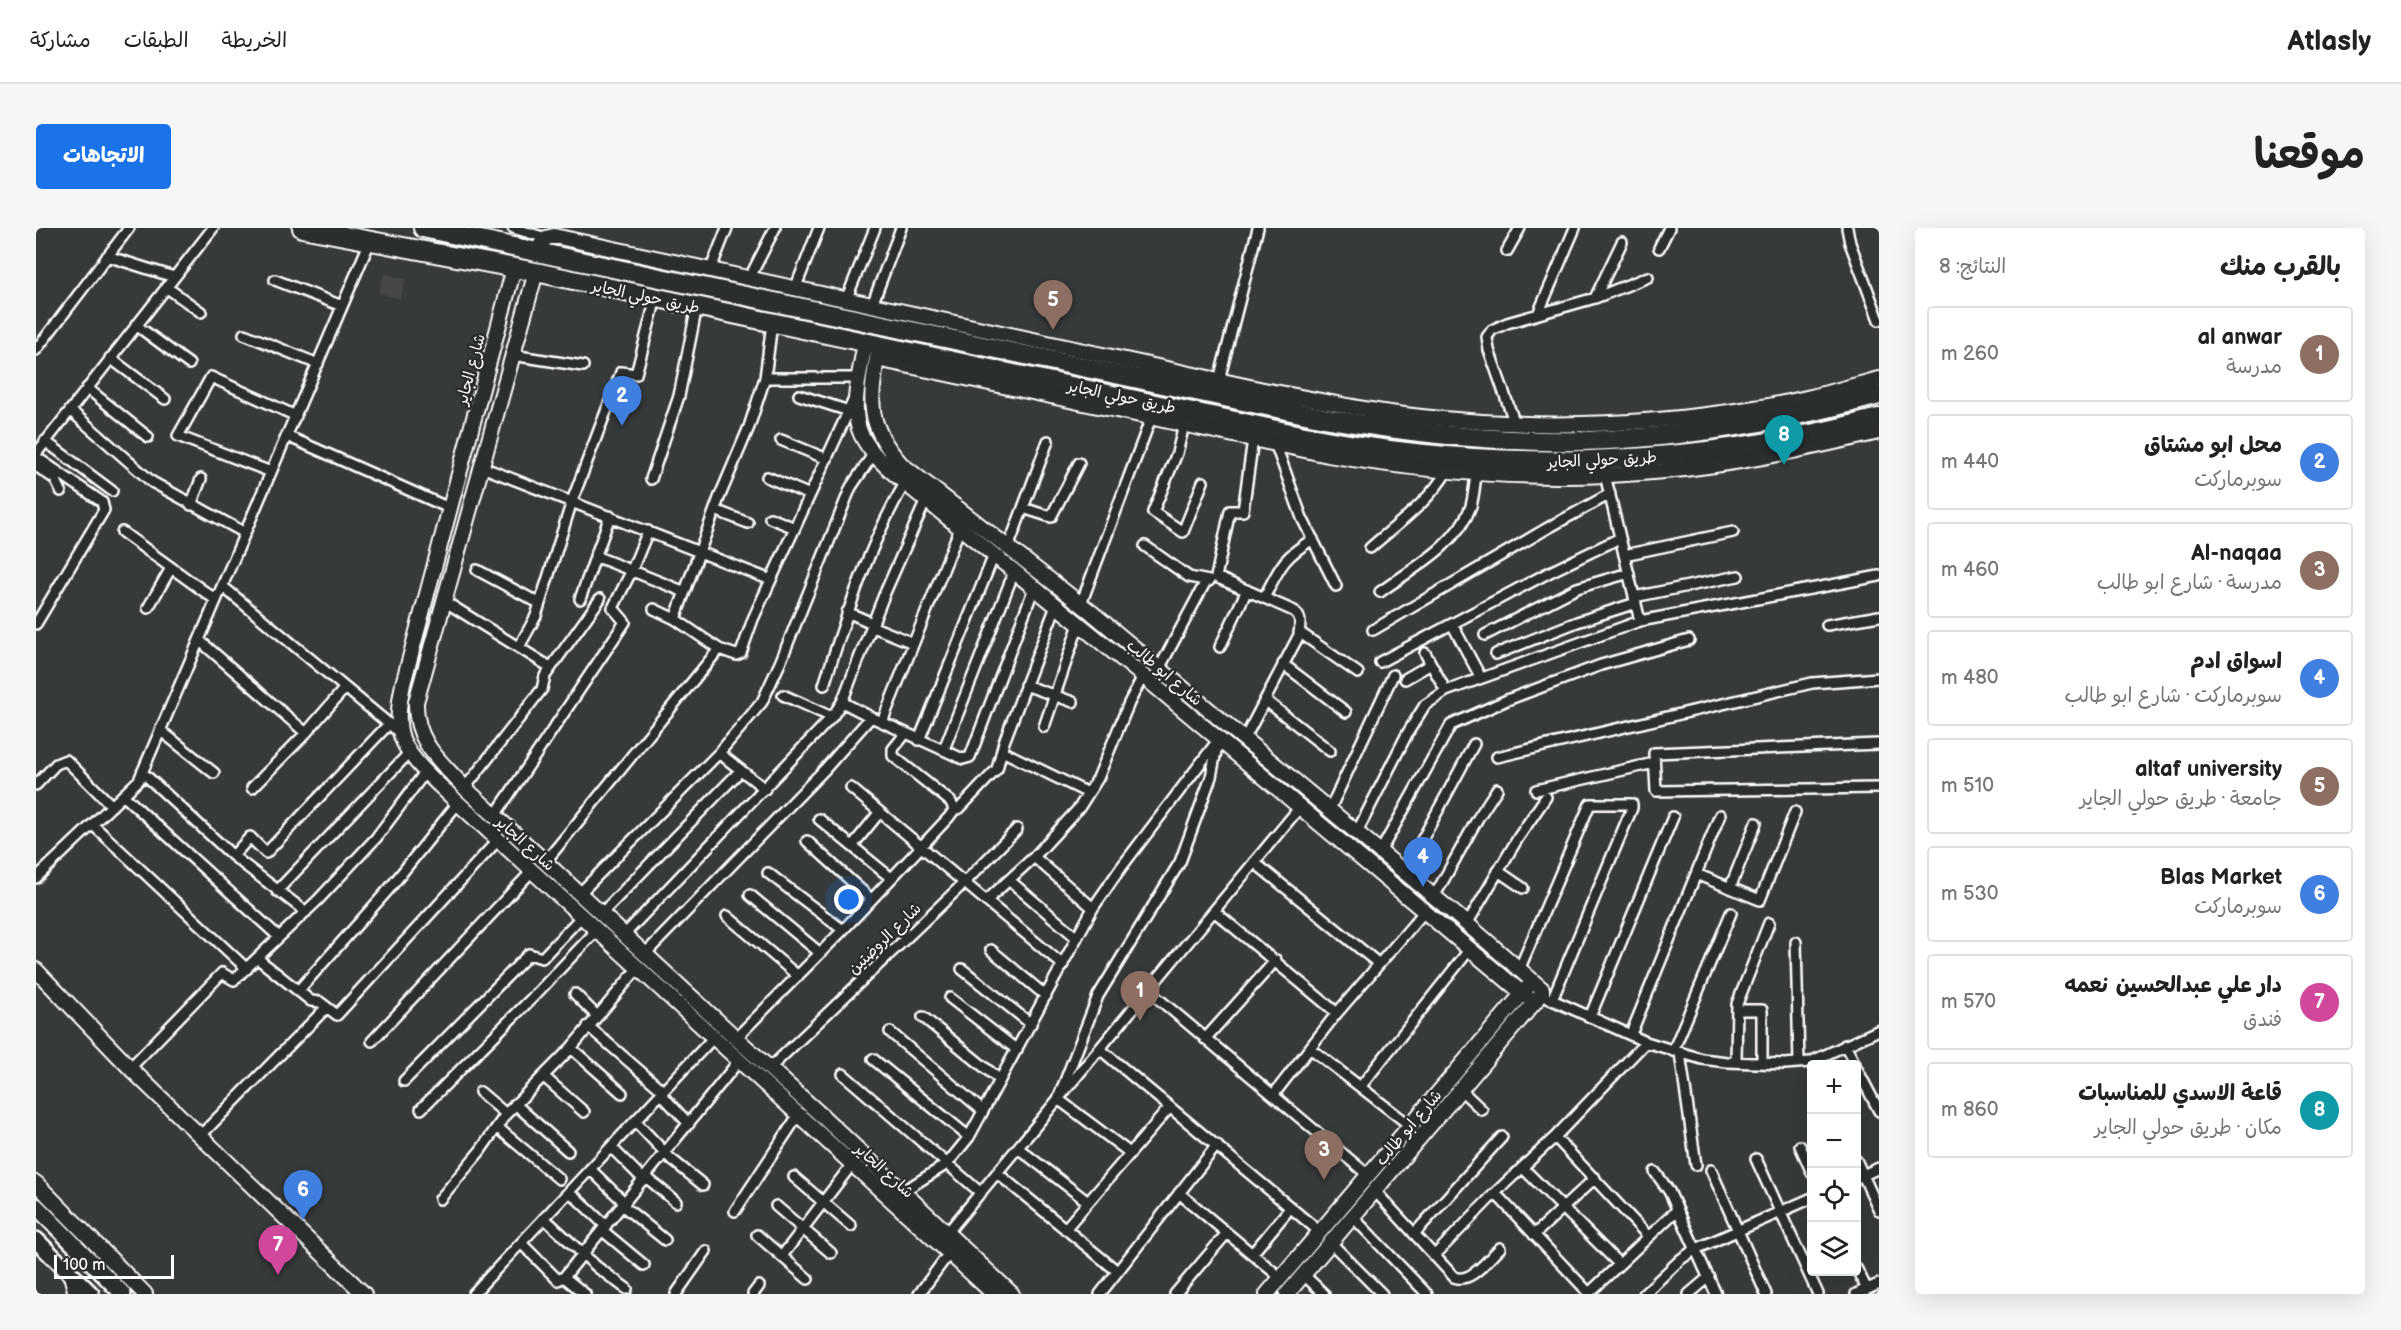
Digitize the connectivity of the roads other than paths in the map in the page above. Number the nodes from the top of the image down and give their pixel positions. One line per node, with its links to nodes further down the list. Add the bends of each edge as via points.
1 (129, 228): 23 (street)
2 (213, 228): 27 (street)
3 (302, 228): 18 (highway)
4 (340, 228): 18 (highway)
5 (423, 228): 17 (highway, طريق حولي الجاير)
6 (513, 228): 20 (street)
7 (727, 228): 25 (street)
8 (775, 228): 29 (street)
9 (819, 228): 32 (street)
10 (875, 228): 35 (street)
11 (901, 228): 36 (street)
12 (1258, 228): 58 (street)
13 (1520, 228): 22 (street)
14 (1575, 228): 40 (street)
15 (1669, 228): 21 (street)
16 (1848, 228): 41 (street)
17 (476, 234): 20 (highway, طريق حولي الجاير)
18 (371, 239): 24 (highway, طريق حولي الجاير); 37 (street)
19 (1622, 242): 34 (street)
20 (541, 244): 25 (street, via 554,236); 32 (highway, طريق حولي الجاير)
21 (1659, 248)
22 (1507, 251)
23 (107, 256): 27 (street); 47 (street)
24 (514, 268): 26 (highway, طريق حولي الجاير); 106 (street, شارع الجاير)
25 (710, 271): 29 (street)
26 (536, 272): 33 (highway, طريق حولي الجاير); 48 (street, شارع الجاير)
27 (174, 277): 31 (street)
28 (1648, 277): 34 (street)
29 (749, 279): 32 (street)
30 (274, 280): 37 (street)
31 (166, 287): 39 (street); 43 (street)
32 (802, 296): 35 (street); 45 (highway, طريق حولي الجاير)
33 (656, 298): 38 (highway, طريق حولي الجاير); 104 (street, via 636,374 621,372)
34 (1595, 298): 40 (street)
35 (846, 300): 36 (street)
36 (872, 305): 45 (street)
37 (342, 306): 51 (street)
38 (697, 306): 42 (highway, طريق حولي الجاير); 96 (street, via 679,396)
39 (201, 312)
40 (1539, 314): 69 (street, via 1492,330 1487,337)
41 (1879, 320)
42 (772, 323): 46 (highway, طريق حولي الجاير); 55 (street)
43 (136, 325): 49 (street); 50 (street)
44 (244, 334): 51 (street)
45 (981, 337): 58 (street); 62 (highway, طريق حولي الجاير)
46 (877, 348): 52 (highway); 54 (street, شارع ابو طالب); 57 (street, شارع ابو طالب); 66 (highway, طريق حولي الجاير)
47 (36, 350)
48 (512, 355): 53 (street); 89 (street, شارع الجاير)
49 (110, 358): 59 (street); 63 (street)
50 (189, 364)
51 (318, 364): 67 (street)
52 (904, 364): 66 (street)
53 (583, 366)
54 (875, 373): 57 (street, via 868,370); 122 (street, شارع ابو طالب, via 874,423 889,450)
55 (765, 378): 57 (street); 108 (street)
56 (1879, 379): 71 (street, via 1757,408)
57 (859, 380): 65 (street); 82 (street, شارع ابو طالب, via 859,427)
58 (1219, 380): 62 (street)
59 (87, 388): 64 (street); 75 (street)
60 (799, 395): 65 (street)
61 (1879, 395): 71 (highway, طريق حولي الجاير, via 1750,423 1666,434)
62 (1257, 396): 69 (street); 73 (highway, طريق حولي الجاير, via 1353,423)
63 (165, 399)
64 (70, 410): 79 (street); 105 (street, via 152,482)
65 (849, 411): 84 (street)
66 (1153, 411): 70 (street); 87 (highway, طريق حولي الجاير); 151 (street)
67 (296, 416): 74 (street); 91 (street, via 211,377 178,436)
68 (1879, 418): 90 (highway, طريق حولي الجاير, via 1753,445)
69 (1515, 424): 71 (street)
70 (1184, 425): 77 (street); 97 (street, via 1152,512 1183,532)
71 (1585, 432): 76 (highway, طريق حولي الجاير)
72 (1879, 432): 93 (street, via 1755,458)
73 (1451, 435): 76 (highway, طريق حولي الجاير); 87 (highway, via 1455,446)
74 (287, 436): 91 (street); 106 (street)
75 (148, 437)
76 (1495, 438): 85 (highway, via 1487,448)
77 (1253, 439): 81 (street); 135 (street, via 1243,511 1230,511)
78 (781, 440): 84 (street)
79 (45, 441): 83 (street); 99 (street)
80 (1047, 441): 107 (street)
81 (1275, 443): 87 (street, via 1382,464); 120 (street)
82 (874, 453): 98 (street, شارع ابو طالب); 216 (street, via 851,487 762,702)
83 (36, 455): 159 (street, via 104,507)
84 (827, 459): 102 (street)
85 (1492, 460): 87 (highway, طريق حولي الجاير); 90 (highway, طريق حولي الجاير)
86 (1079, 463): 107 (street, via 1051,517)
87 (1448, 463): 92 (street); 123 (street, via 1439,484)
88 (36, 466): 100 (street, via 55,479)
89 (482, 467): 104 (street); 109 (street, شارع الجاير)
90 (1585, 469): 92 (street, via 1515,476); 93 (street)
91 (271, 472): 118 (street)
92 (1476, 473): 143 (street, via 1472,503 1459,530)
93 (1605, 476): 101 (street)
94 (767, 477): 102 (street)
95 (201, 478): 105 (street)
96 (651, 479)
97 (1203, 482)
98 (904, 483): 103 (street, شارع ابو طالب); 155 (street)
99 (112, 490)
100 (61, 491)
101 (1610, 494): 119 (street); 164 (street)
102 (810, 495): 113 (street)
103 (927, 500): 114 (street, شارع ابو طالب); 160 (street)
104 (572, 501): 110 (street); 150 (street)
105 (191, 505): 118 (street)
106 (449, 507): 109 (street); 205 (street, شارع الجاير, via 403,684)
107 (1023, 508): 122 (street)
108 (715, 510): 112 (street); 124 (street)
109 (468, 513): 149 (street, شارع الجاير)
110 (610, 516): 115 (street); 127 (street)
111 (770, 518): 113 (street)
112 (748, 523)
113 (795, 528): 136 (street)
114 (960, 528): 125 (street, شارع ابو طالب); 169 (street)
115 (648, 531): 124 (street); 130 (street)
116 (122, 532): 128 (street)
117 (1733, 532): 126 (street)
118 (245, 534): 138 (street)
119 (1620, 538): 126 (street); 162 (street)
120 (1313, 539): 139 (street); 144 (street, via 1292,551)
121 (1145, 546): 137 (street, via 1189,577)
122 (1008, 548): 151 (street, شارع ابو طالب)
123 (1370, 548)
124 (700, 552): 136 (street); 142 (street)
125 (994, 555): 131 (street, شارع ابو طالب); 208 (street)
126 (1624, 555): 132 (street)
127 (595, 556): 130 (street); 145 (street)
128 (171, 568): 147 (street); 153 (street)
129 (477, 570): 150 (street)
130 (632, 572): 142 (street); 241 (street, via 613,609 625,622)
131 (1014, 572): 140 (street, شارع ابو طالب); 212 (street)
132 (1629, 573): 148 (street); 166 (street, via 1577,588)
133 (1738, 576): 148 (street)
134 (1879, 576): 158 (street)
135 (1216, 577): 137 (street); 141 (street)
136 (771, 580): 172 (street, via 741,653)
137 (1206, 581): 179 (street)
138 (222, 586): 147 (street); 188 (street)
139 (1336, 586)
140 (1034, 588): 152 (street, شارع ابو طالب); 212 (street, via 970,757 963,759)
141 (1247, 590): 144 (street); 171 (street)
142 (685, 592): 157 (street)
143 (1380, 592)
144 (1264, 597): 165 (street, via 1299,616)
145 (580, 599)
146 (600, 599): 178 (street)
147 (216, 600): 167 (street)
148 (1635, 600): 158 (street); 174 (street)
149 (444, 601): 170 (street); 225 (street, شارع الجاير, via 416,702 416,717 418,730 432,754)
150 (539, 603): 170 (street)
151 (1081, 604): 179 (street, شارع ابو طالب)
152 (1056, 606): 161 (street, شارع ابو طالب); 187 (street)
153 (148, 608)
154 (654, 609): 157 (street)
155 (847, 612): 160 (street); 186 (street)
156 (1879, 616): 163 (street)
157 (675, 619): 172 (street)
158 (1640, 621): 183 (street)
159 (36, 624)
160 (872, 624): 169 (street); 194 (street)
161 (1080, 624): 182 (street, شارع ابو طالب); 191 (street)
162 (1452, 624): 175 (street); 183 (street)
163 (1827, 625)
164 (1373, 630)
165 (1299, 632): 176 (street); 180 (street)
166 (1485, 635)
167 (199, 640): 203 (street); 204 (street)
168 (1689, 640): 253 (street, via 1601,665 1450,725)
169 (913, 643): 200 (street)
170 (519, 646): 178 (street)
171 (1220, 647)
172 (719, 649): 256 (street)
173 (1425, 653): 177 (street)
174 (1496, 654)
175 (1380, 662)
176 (1283, 664): 193 (street); 197 (street)
177 (1431, 664): 185 (street); 189 (street)
178 (550, 667): 225 (street, via 542,689)
179 (1159, 669): 192 (street, شارع ابو طالب)
180 (1358, 672)
181 (1393, 675): 238 (street)
182 (1143, 676): 196 (street, شارع ابو طالب); 231 (street)
183 (1481, 678): 189 (street)
184 (1879, 678): 217 (street, via 1812,683)
185 (1405, 679)
186 (824, 685)
187 (1025, 685): 191 (street); 213 (street)
188 (344, 688): 201 (street); 204 (street)
189 (1446, 691): 248 (street, via 1425,705)
190 (783, 695): 198 (street)
191 (1055, 696): 195 (street); 202 (street)
192 (1192, 696): 196 (street); 209 (street, شارع ابو طالب)
193 (1265, 700): 209 (street); 214 (street)
194 (842, 702): 198 (street); 199 (street)
195 (1073, 702)
196 (1182, 708): 207 (street, شارع ابو طالب)
197 (1346, 712)
198 (832, 717): 228 (street)
199 (870, 717): 200 (street); 294 (street, via 825,769)
200 (882, 722): 206 (street)
201 (387, 725): 205 (street); 254 (street, via 266,853 250,837)
202 (1044, 727)
203 (160, 730): 221 (street); 222 (street)
204 (306, 733): 224 (street)
205 (400, 733): 215 (street, شارع الجاير)
206 (906, 733): 208 (street); 237 (street, via 893,749 893,756 951,802)
207 (1219, 739): 236 (street, شارع ابو طالب); 275 (street); 358 (street, via 1211,777 1180,862 1098,996)
208 (919, 740): 212 (street)
209 (1244, 740): 238 (street, شارع ابو طالب)
210 (1474, 744): 261 (street)
211 (1879, 744): 218 (street, via 1654,753)
212 (944, 749)
213 (1002, 751): 231 (street); 237 (street, via 997,769)
214 (1330, 751)
215 (410, 752): 220 (street, شارع الجاير); 269 (street)
216 (719, 753): 219 (street); 270 (street)
217 (1497, 757)
218 (1654, 763): 227 (street, via 1656,791); 230 (street)
219 (741, 770): 228 (street); 279 (street)
220 (426, 771): 234 (street, شارع الجاير); 277 (street, via 376,838)
221 (142, 772): 232 (street); 254 (street)
222 (214, 774)
223 (37, 784): 235 (street, via 56,764 66,760)
224 (252, 788)
225 (465, 788): 241 (street, شارع الجاير)
226 (850, 788): 240 (street)
227 (1879, 788)
228 (765, 789): 287 (street)
229 (1497, 789): 272 (street)
230 (1536, 790)
231 (1088, 793): 255 (street)
232 (123, 795): 235 (street); 288 (street)
233 (1546, 797): 259 (street)
234 (458, 803): 249 (street, شارع الجاير); 307 (street, via 389,889)
235 (112, 806): 246 (street)
236 (1300, 807): 257 (street); 278 (street, شارع ابو طالب)
237 (954, 810): 252 (street)
238 (1329, 811): 248 (street, شارع ابو طالب)
239 (1795, 812): 268 (street, via 1760,900)
240 (879, 813): 251 (street); 252 (street)
241 (496, 814): 256 (street, شارع الجاير)
242 (1720, 815): 262 (street)
243 (1673, 817): 318 (street)
244 (819, 819): 251 (street)
245 (1756, 823): 268 (street)
246 (93, 825): 263 (street); 300 (street)
247 (1017, 829): 266 (street, شارع الروضتين)
248 (1356, 834): 253 (street, شارع ابو طالب)
249 (498, 840): 258 (street, شارع الجاير); 313 (street, via 337,1015)
250 (807, 841): 273 (street)
251 (853, 844): 264 (street)
252 (920, 848): 264 (street); 266 (street)
253 (1379, 854): 261 (street, شارع ابو طالب)
254 (233, 856): 269 (street)
255 (1034, 857): 265 (street); 275 (street)
256 (546, 861): 270 (street, شارع الجاير)
257 (1254, 862): 276 (street); 297 (street)
258 (532, 871): 281 (street, شارع الجاير); 327 (street)
259 (1498, 871): 267 (street); 284 (street)
260 (768, 873): 286 (street)
261 (1404, 873): 272 (street, شارع ابو طالب)
262 (1696, 874): 268 (street); 323 (street)
263 (36, 878)
264 (891, 878): 273 (street)
265 (1009, 880): 274 (street); 289 (street)
266 (964, 883): 274 (street); 346 (street, شارع الروضتين)
267 (1523, 888)
268 (1730, 888)
269 (277, 891): 277 (street)
270 (580, 892): 279 (street, شارع الجاير)
271 (750, 895): 293 (street)
272 (1434, 897): 284 (street, شارع ابو طالب)
273 (871, 898): 286 (street)
274 (986, 901): 298 (street)
275 (1093, 908): 289 (street)
276 (1214, 911): 296 (street); 306 (street)
277 (306, 912): 288 (street)
278 (1424, 912): 291 (street, شارع ابو طالب); 297 (street)
279 (602, 913): 287 (street, شارع الجاير)
280 (1731, 913): 334 (street)
281 (582, 916): 285 (street, شارع الجاير); 351 (street, via 542,958 529,954)
282 (727, 916): 304 (street)
283 (1769, 923): 314 (street)
284 (1467, 924): 303 (street, شارع ابو طالب)
285 (597, 930): 299 (street, شارع الجاير); 361 (street)
286 (843, 930): 293 (street)
287 (624, 935): 294 (street, شارع الجاير)
288 (279, 937): 295 (street)
289 (1077, 938): 298 (street)
290 (1797, 942): 342 (street)
291 (1470, 949): 308 (street, شارع ابو طالب); 352 (street)
292 (991, 950): 310 (street)
293 (820, 953): 304 (street)
294 (645, 954): 325 (street, شارع الجاير)
295 (257, 958): 300 (street); 307 (street)
296 (1276, 960): 315 (street); 326 (street)
297 (1379, 964): 315 (street)
298 (1063, 965): 310 (street)
299 (638, 968): 316 (street); 324 (street, شارع الجاير)
300 (246, 969): 345 (street, via 234,980 222,973)
301 (962, 969): 319 (street)
302 (36, 970): 345 (street)
303 (1519, 970): 305 (street, شارع ابو طالب); 312 (street, via 1590,804 1632,804)
304 (798, 976): 325 (street)
305 (1533, 981): 308 (street, شارع ابو طالب); 312 (street, شارع ابو طالب, via 1541,988)
306 (1148, 990): 326 (street); 332 (street)
307 (298, 991): 313 (street)
308 (1523, 993): 312 (street); 335 (street, شارع ابو طالب)
309 (575, 994): 316 (street)
310 (1046, 996): 319 (street)
311 (950, 998): 333 (street)
312 (1542, 999): 318 (street); 344 (street, شارع ابو طالب)
313 (326, 1008): 373 (street)
314 (1737, 1010): 340 (street); 341 (street, via 1762,1010)
315 (1338, 1013): 331 (street)
316 (597, 1016): 320 (street)
317 (923, 1017): 350 (street)
318 (1590, 1017): 323 (street)
319 (1031, 1024): 333 (street)
320 (588, 1026): 330 (street); 355 (street)
321 (1879, 1030): 329 (street)
322 (890, 1032): 363 (street)
323 (1632, 1034): 328 (street)
324 (713, 1038): 339 (street, شارع الجاير); 355 (street)
325 (736, 1038): 346 (street, شارع الجاير)
326 (1205, 1039): 357 (street)
327 (372, 1041)
328 (1646, 1042): 334 (street); 376 (street)
329 (1845, 1045): 337 (street); 338 (street)
330 (571, 1048): 348 (street); 356 (street)
331 (1310, 1048): 352 (street); 357 (street)
332 (1100, 1049): 358 (street); 360 (street)
333 (1017, 1050): 350 (street)
334 (1677, 1052): 340 (street); 387 (street)
335 (1470, 1054): 344 (street); 395 (street, شارع ابو طالب)
336 (873, 1059): 374 (street)
337 (1817, 1060)
338 (1853, 1060)
339 (738, 1062): 367 (street, شارع الجاير); 370 (street)
340 (1736, 1062): 341 (street)
341 (1762, 1062): 342 (street)
342 (1799, 1063): 343 (street)
343 (1807, 1063)
344 (1482, 1064): 353 (street, شارع ابو طالب)
345 (130, 1068): 373 (street)
346 (770, 1068): 368 (street, شارع الجاير)
347 (843, 1074): 386 (street)
348 (543, 1076): 359 (street); 365 (street)
349 (1861, 1076): 364 (street)
350 (1000, 1080): 363 (street)
351 (404, 1081)
352 (1361, 1086): 371 (street)
353 (1461, 1090): 362 (street); 405 (street, شارع ابو طالب)
354 (480, 1092): 366 (street)
355 (662, 1092): 369 (street); 370 (street)
356 (622, 1093)
357 (1274, 1094): 395 (street)
358 (1058, 1100): 380 (street); 383 (street)
359 (516, 1104): 366 (street); 381 (street)
360 (1170, 1107): 377 (street); 383 (street)
361 (421, 1109)
362 (1482, 1110)
363 (983, 1111): 374 (street)
364 (1879, 1111)
365 (584, 1112)
366 (506, 1114): 372 (street)
367 (799, 1114): 368 (street, شارع الجاير); 422 (street)
368 (817, 1120): 385 (street, شارع الجاير); 406 (street, شارع الجاير)
369 (635, 1121): 379 (street); 382 (street)
370 (689, 1124): 382 (street)
371 (1408, 1124)
372 (497, 1127): 401 (street); 410 (street)
373 (201, 1135): 468 (street)
374 (969, 1137): 386 (street)
375 (1502, 1137): 434 (street)
376 (1555, 1137): 389 (street); 399 (street)
377 (1216, 1145): 408 (street); 418 (street)
378 (1800, 1146): 390 (street)
379 (611, 1147): 388 (street); 398 (street)
380 (1018, 1148): 394 (street); 414 (street)
381 (568, 1151)
382 (666, 1152): 398 (street); 403 (street)
383 (1130, 1153): 414 (street)
384 (1756, 1159): 423 (street)
385 (853, 1163): 412 (street); 445 (street, شارع الجاير)
386 (947, 1164): 406 (street); 407 (street)
387 (1696, 1165)
388 (590, 1168): 404 (street); 415 (street)
389 (1523, 1168): 409 (street); 419 (street)
390 (1810, 1168)
391 (1879, 1168): 396 (street)
392 (1711, 1170): 430 (street)
393 (1655, 1172): 420 (street)
394 (997, 1173): 407 (street); 429 (street)
395 (1368, 1175): 431 (street, شارع ابو طالب)
396 (1861, 1176)
397 (794, 1177): 412 (street)
398 (645, 1178): 413 (street); 415 (street)
399 (1595, 1178): 419 (street); 437 (street)
400 (1861, 1178): 421 (street)
401 (559, 1179)
402 (36, 1183): 467 (street)
403 (703, 1185)
404 (569, 1191): 425 (street); 427 (street)
405 (1375, 1191): 424 (street, شارع ابو طالب); 434 (street)
406 (902, 1192): 432 (street, شارع الجاير)
407 (981, 1193): 432 (street)
408 (1179, 1193): 433 (street); 453 (street)
409 (1495, 1193): 436 (street); 450 (street)
410 (440, 1199)
411 (1807, 1200): 423 (street)
412 (823, 1201): 426 (street); 428 (street)
413 (676, 1202)
414 (1088, 1202): 429 (street)
415 (624, 1204): 427 (street); 439 (street)
416 (36, 1206): 466 (main road)
417 (776, 1206): 428 (street)
418 (1291, 1207): 431 (street); 447 (street)
419 (1563, 1208): 436 (street); 451 (street)
420 (1677, 1210): 437 (street); 443 (street)
421 (1879, 1210)
422 (735, 1211)
423 (1779, 1212): 430 (street); 487 (street)
424 (1353, 1217): 441 (street, شارع ابو طالب); 481 (street)
425 (544, 1218): 440 (street); 448 (street)
426 (851, 1226)
427 (604, 1229): 448 (street); 452 (street)
428 (802, 1229): 446 (street); 449 (street)
429 (1065, 1229): 453 (street)
430 (1738, 1231): 443 (street); 486 (street)
431 (1320, 1232): 459 (street, شارع ابو طالب)
432 (947, 1233): 474 (street, شارع الجاير)
433 (1227, 1233): 447 (street); 476 (street)
434 (1414, 1234): 450 (street)
435 (757, 1235): 449 (street)
436 (1534, 1235): 482 (street)
437 (1648, 1236): 451 (street)
438 (36, 1240): 454 (main road)
439 (665, 1240)
440 (520, 1243): 457 (street, via 558,1280); 469 (street)
441 (1331, 1243): 455 (street, شارع ابو طالب); 480 (street)
442 (1500, 1248): 450 (street, via 1468,1277 1460,1279)
443 (1696, 1249): 458 (street); 483 (street)
444 (705, 1251): 471 (street)
445 (951, 1252): 472 (street); 473 (street, شارع الجاير)
446 (831, 1253)
447 (1252, 1254): 459 (street)
448 (584, 1255): 457 (street); 462 (street)
449 (782, 1256): 460 (street)
450 (1434, 1256)
451 (1619, 1264): 482 (street)
452 (644, 1265)
453 (1117, 1271): 475 (street)
454 (71, 1275): 464 (street); 465 (main road)
455 (1304, 1275): 478 (street, شارع ابو طالب); 479 (street)
456 (1861, 1276): 463 (street)
457 (564, 1277): 470 (street)
458 (1709, 1277): 484 (street); 485 (street)
459 (1281, 1278): 477 (street, شارع ابو طالب)
460 (808, 1279)
461 (1879, 1284): 463 (street)
462 (627, 1289)
463 (1867, 1289): 488 (street)
464 (76, 1294)
465 (90, 1294)
466 (123, 1294)
467 (145, 1294)
468 (364, 1294)
469 (473, 1294)
470 (585, 1294)
471 (676, 1294)
472 (919, 1294)
473 (994, 1294)
474 (1012, 1294)
475 (1100, 1294)
476 (1175, 1294)
477 (1267, 1294)
478 (1287, 1294)
479 (1324, 1294)
480 (1382, 1294)
481 (1428, 1294)
482 (1589, 1294)
483 (1644, 1294)
484 (1689, 1294)
485 (1716, 1294)
486 (1766, 1294)
487 (1818, 1294)
488 (1856, 1294)

